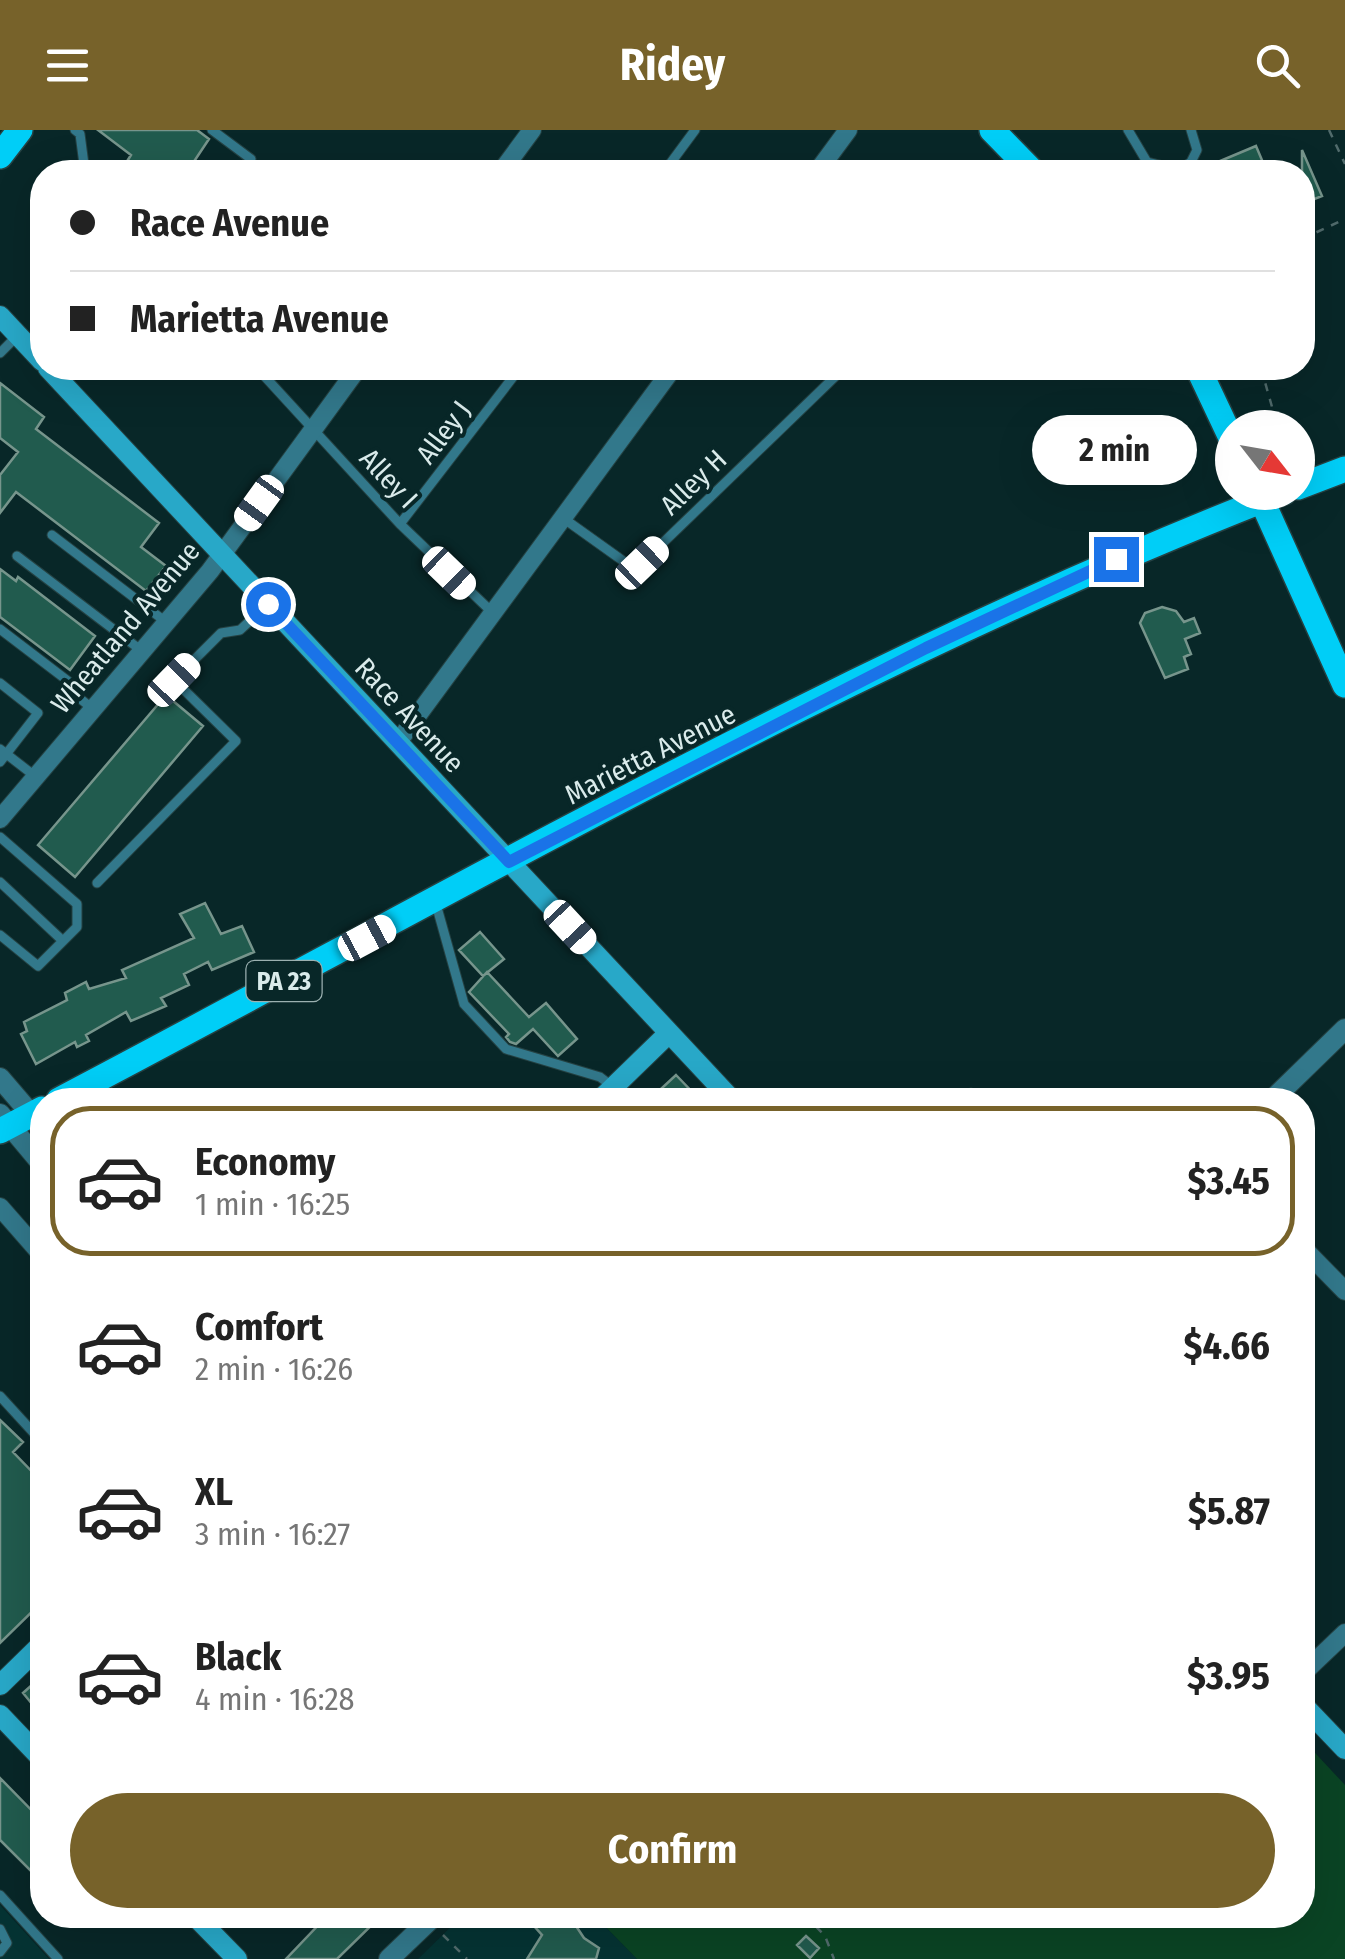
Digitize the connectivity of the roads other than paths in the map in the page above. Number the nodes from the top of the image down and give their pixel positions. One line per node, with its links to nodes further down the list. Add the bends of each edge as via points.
1 (20, 130): 10 (main road)
2 (212, 130): 12 (lane)
3 (532, 130): 13 (street)
4 (695, 130): 14 (lane)
5 (848, 130): 15 (street)
6 (992, 130): 16 (main road)
7 (1128, 130): 17 (lane)
8 (1191, 130): 18 (lane, via 1197,150)
9 (79, 131): 11 (lane)
10 (0, 156)
11 (83, 160)
12 (250, 160)
13 (510, 160)
14 (673, 160)
15 (826, 160)
16 (1021, 160)
17 (1147, 160)
18 (1188, 160)
19 (0, 316): 20 (main road)
20 (18, 335): 21 (main road); 22 (lane)
21 (30, 348)
22 (0, 353)
23 (59, 380): 39 (main road, Race Avenue)
24 (268, 380): 31 (lane, Alley I)
25 (349, 380): 31 (street, Wheatland Avenue)
26 (511, 380): 37 (lane, Alley J)
27 (664, 380): 36 (street)
28 (832, 380): 36 (lane, Alley H, via 642,563 626,563)
29 (1204, 380): 30 (main road)
30 (1218, 410)
31 (313, 429): 37 (lane, Alley I); 39 (street, Wheatland Avenue)
32 (1345, 469): 33 (main road)
33 (1315, 480)
34 (1232, 510): 54 (main road, Marietta Avenue / PA 23, via 996,613)
35 (1274, 510): 47 (main road)
36 (563, 518): 42 (street)
37 (400, 524): 42 (lane, Alley I)
38 (52, 536): 43 (lane)
39 (222, 554): 41 (main road, Race Avenue); 43 (street, Wheatland Avenue)
40 (18, 556): 45 (lane)
41 (268, 604): 49 (main road, Race Avenue); 56 (lane, via 240,630 220,632 174,680 236,740)
42 (493, 613): 49 (street)
43 (166, 622): 45 (street, Wheatland Avenue)
44 (0, 629): 48 (lane, via 68,680 73,694)
45 (142, 652): 48 (street, Wheatland Avenue)
46 (0, 683): 50 (lane, via 38,713)
47 (1345, 685)
48 (93, 709): 51 (street, Wheatland Avenue)
49 (398, 742): 54 (main road, Race Avenue)
50 (2, 755): 51 (lane)
51 (36, 777): 52 (street, Wheatland Avenue)
52 (0, 819)
53 (0, 837): 59 (lane, via 77,904 77,927)
54 (509, 862): 57 (main road, Marietta Avenue / PA 23); 61 (main road, Race Avenue)
55 (0, 882): 59 (lane)
56 (97, 883)
57 (435, 902): 63 (main road, Marietta Avenue / PA 23); 64 (lane, via 464,1004 506,1049 600,1077)
58 (0, 935): 59 (lane, via 38,966)
59 (64, 941)
60 (1345, 1029): 67 (street)
61 (669, 1033): 65 (main road); 66 (main road, Race Avenue)
62 (0, 1078): 68 (street)
63 (82, 1088)
64 (605, 1088)
65 (613, 1088)
66 (721, 1088)
67 (1284, 1088)
68 (30, 1108)
69 (30, 1119): 70 (main road)
70 (3, 1124): 71 (street)
71 (30, 1152)
72 (0, 1208): 73 (street)
73 (30, 1241)
74 (1315, 1260): 75 (street)
75 (1345, 1291)
76 (0, 1396): 77 (lane)
77 (30, 1429)
78 (1345, 1633): 80 (street)
79 (30, 1656): 81 (main road)
80 (1315, 1662)
81 (0, 1685)
82 (0, 1715): 84 (main road)
83 (1315, 1718): 85 (main road)
84 (30, 1746)
85 (1345, 1749)
86 (0, 1896): 91 (lane)
87 (207, 1928): 92 (main road)
88 (432, 1928): 93 (street)
89 (0, 1929): 90 (lane, via 6,1943)
90 (0, 1952)
91 (58, 1959)
92 (237, 1959)
93 (388, 1959)

